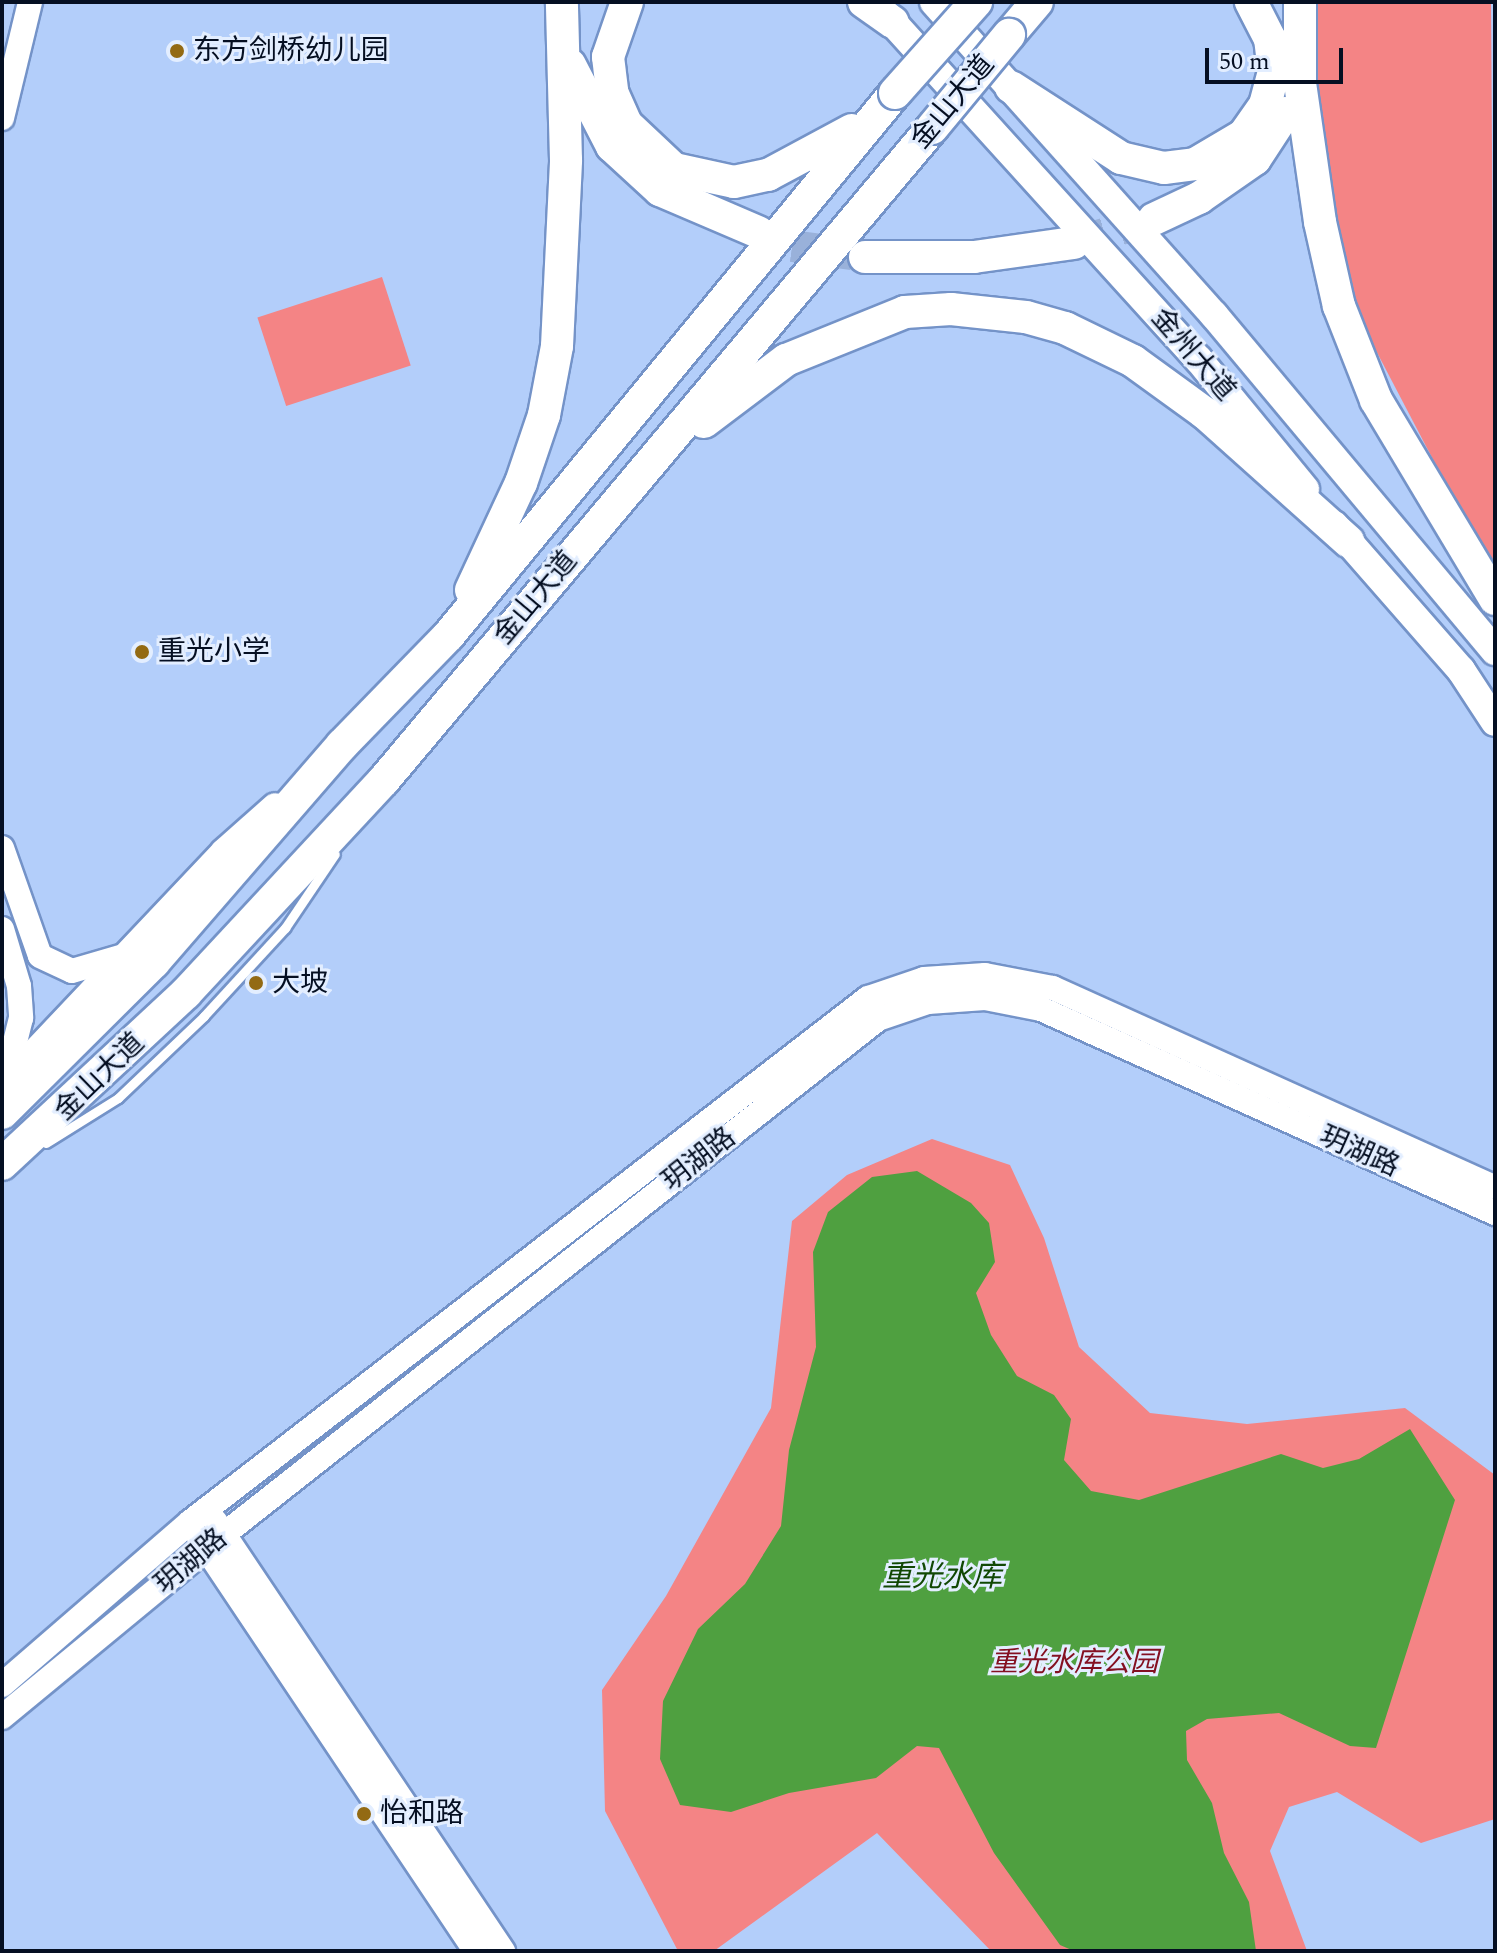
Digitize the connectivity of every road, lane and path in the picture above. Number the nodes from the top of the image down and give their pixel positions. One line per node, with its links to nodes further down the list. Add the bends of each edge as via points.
1 (30, 2): 16 (main road)
2 (562, 2): 12 (highway)
3 (627, 2): 15 (highway, via 608,57 612,92 626,124 674,169 734,182 768,175 811,157)
4 (864, 2): 10 (highway)
5 (934, 2): 14 (main road, 金州大道)
6 (976, 2): 15 (highway, 金山大道, bridge)
7 (1053, 2): 11 (highway, 金山大道)
8 (1251, 2): 14 (highway, via 1274,71 1265,105 1244,135 1195,164 1164,168 1121,158)
9 (1300, 2): 13 (highway)
10 (884, 12): 22 (main road, 金州大道, via 1199,360)
11 (1022, 20): 21 (highway, 金山大道, bridge)
12 (564, 52): 18 (highway, via 612,146 660,190); 24 (highway, via 562,300 544,415 521,483)
13 (1300, 83): 17 (highway, via 1255,159 1199,198); 23 (highway, via 1320,222 1339,306 1376,400)
14 (1011, 87): 25 (main road, 金州大道, via 1214,315)
15 (888, 102): 24 (highway, 金山大道)
16 (2, 118)
17 (1154, 219)
18 (758, 232)
19 (1074, 243): 20 (highway, via 974,257)
20 (865, 257)
21 (649, 467): 22 (highway, via 786,360 905,312 951,309 1065,328 1133,361 1206,414); 28 (highway, 金山大道)
22 (1348, 541): 26 (main road, 金州大道, via 1461,670)
23 (1495, 599)
24 (449, 635): 27 (highway, 金山大道)
25 (1495, 651)
26 (1495, 722)
27 (342, 745): 31 (main road, via 223,851); 32 (highway, 金山大道, via 154,962)
28 (384, 780): 33 (highway, 金山大道, via 186,993); 34 (lane, via 285,928 204,1016 118,1098)
29 (2, 848): 31 (main road, via 40,956 72,971 90,970)
30 (2, 929): 32 (main road, via 19,986 21,1018)
31 (139, 946): 32 (main road)
32 (2, 1094)
33 (2, 1164)
34 (2, 1170)
35 (1495, 1188): 37 (main road, 玥湖路, via 1053,988 985,975 924,979 868,998)
36 (1495, 1213): 38 (main road, 玥湖路, via 1041,1009 985,998 928,1002 878,1019)
37 (198, 1516): 38 (main road); 39 (main road, 玥湖路)
38 (214, 1542): 40 (main road, 玥湖路); 41 (main road); 42 (main road)
39 (2, 1685)
40 (2, 1717)
41 (476, 1951)
42 (503, 1951)

